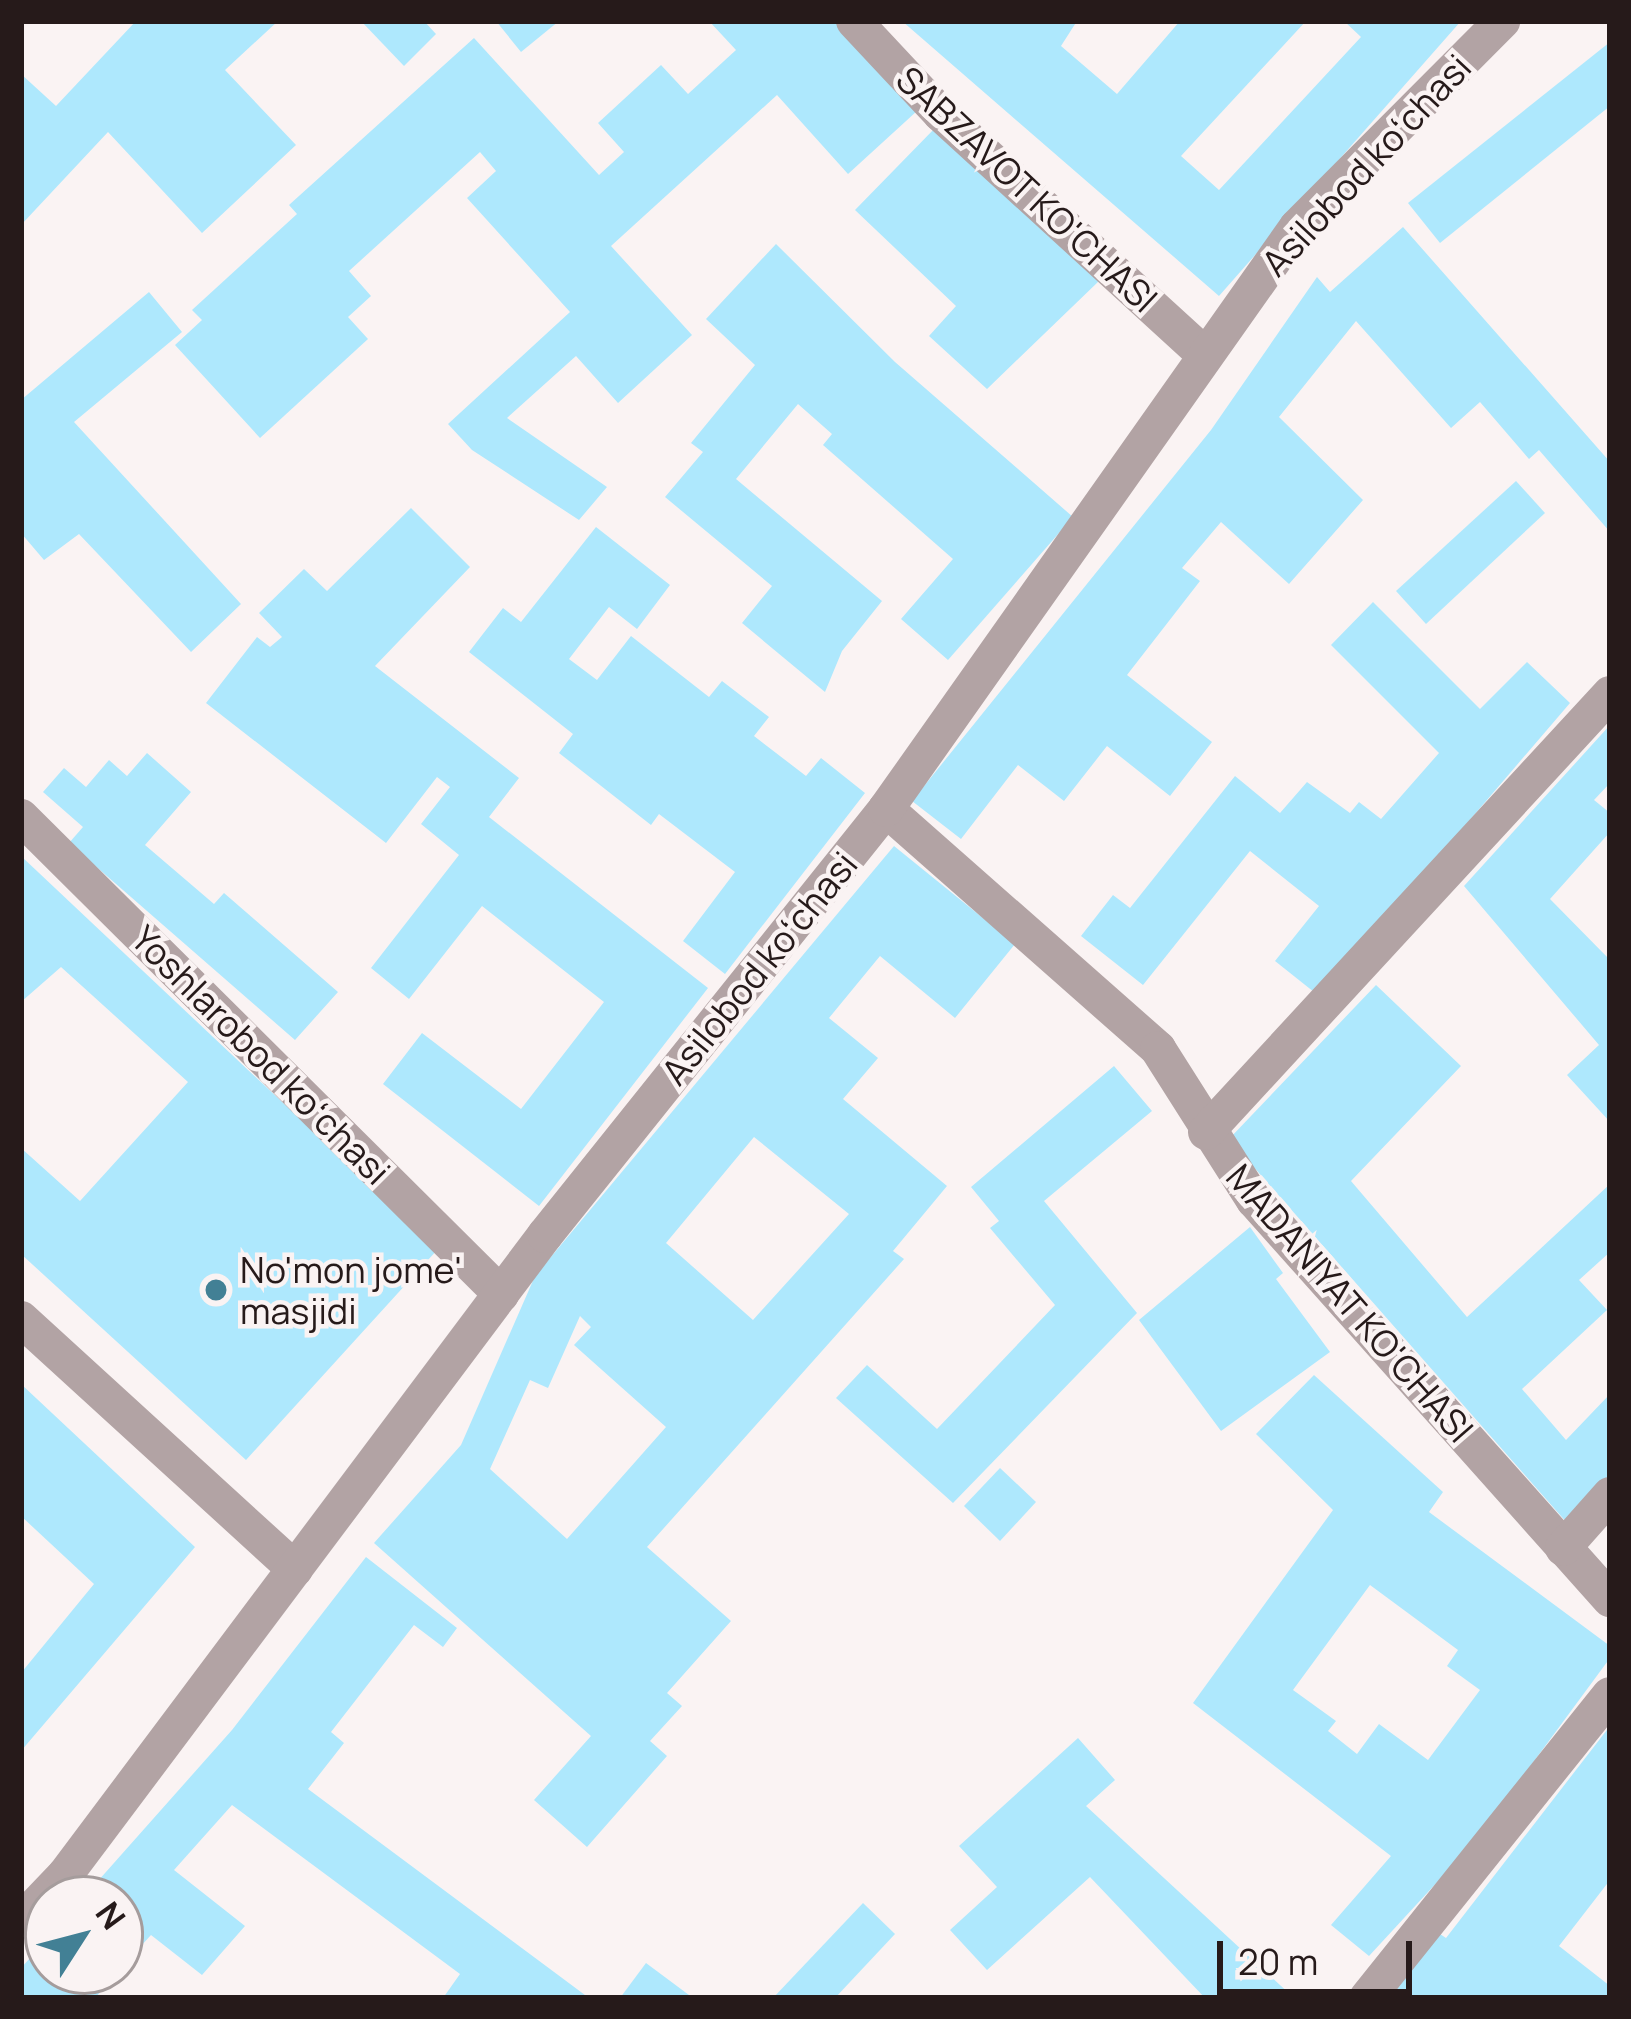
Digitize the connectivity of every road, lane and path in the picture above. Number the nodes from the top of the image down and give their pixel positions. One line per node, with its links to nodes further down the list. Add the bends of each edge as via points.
1 (854, 21): 3 (street, SABZAVOT KO'CHASI, via 940,114)
2 (1502, 21): 3 (street, Asilobod koʻchasi, via 1297,227)
3 (1204, 353): 5 (street, Asilobod koʻchasi)
4 (1610, 694): 7 (street)
5 (886, 809): 7 (street, MADANIYAT KO'CHASI, via 1158,1049); 8 (street, Asilobod koʻchasi)
6 (21, 817): 8 (street, Yoshlarobod koʻchasi)
7 (1206, 1132): 11 (street, MADANIYAT KO'CHASI, via 1254,1200)
8 (501, 1294): 12 (street, Asilobod koʻchasi)
9 (21, 1318): 12 (street)
10 (1610, 1495): 11 (street)
11 (1563, 1548): 13 (street, MADANIYAT KO'CHASI)
12 (295, 1569): 15 (street, Asilobod koʻchasi)
13 (1610, 1599)
14 (1610, 1694): 16 (street)
15 (21, 1921)
16 (1367, 1998)

